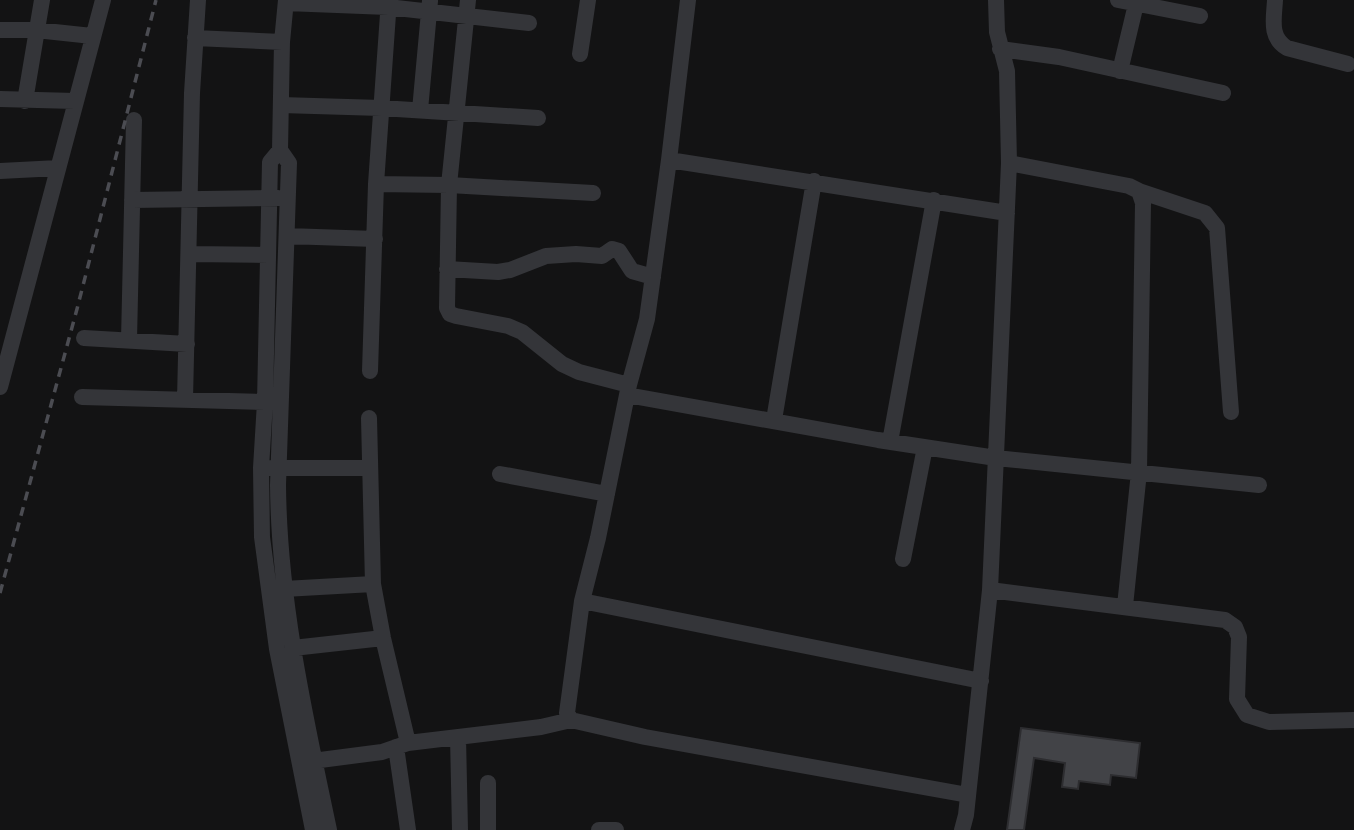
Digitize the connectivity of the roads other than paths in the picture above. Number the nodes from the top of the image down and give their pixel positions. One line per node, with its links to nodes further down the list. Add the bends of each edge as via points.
1 (42, 0): 17 (street)
2 (103, 0): 18 (street)
3 (198, 0): 19 (street)
4 (588, 0): 22 (street)
5 (688, 0): 36 (street)
6 (996, 0): 21 (street)
7 (1118, 0): 11 (street)
8 (1275, 0): 23 (street, via 1274,34 1279,43)
9 (286, 1): 10 (street); 20 (street)
10 (389, 4): 12 (street); 30 (street)
11 (1136, 4): 14 (street); 24 (street)
12 (430, 5): 13 (street); 31 (street)
13 (468, 7): 15 (street); 32 (street)
14 (1200, 16)
15 (529, 23)
16 (0, 30): 17 (street)
17 (36, 30): 18 (street); 27 (street)
18 (92, 36): 28 (street)
19 (195, 38): 20 (street); 47 (street)
20 (282, 42): 29 (street)
21 (1000, 49): 24 (street); 37 (street, via 1008,81)
22 (580, 54)
23 (1348, 64)
24 (1120, 71): 25 (street)
25 (1223, 93)
26 (0, 99): 27 (street)
27 (25, 101): 28 (street)
28 (75, 101): 38 (street)
29 (281, 105): 30 (street); 35 (street)
30 (380, 108): 31 (street); 41 (street)
31 (421, 110): 32 (street)
32 (458, 113): 33 (street); 42 (street)
33 (538, 118)
34 (134, 120): 48 (street)
35 (280, 150): 45 (street, via 271,162); 46 (street, via 289,163)
36 (669, 160): 40 (street); 56 (street)
37 (1009, 163): 43 (street); 50 (street)
38 (58, 168): 39 (street); 61 (street)
39 (0, 171)
40 (814, 181): 49 (street); 70 (street)
41 (376, 184): 42 (street); 52 (street)
42 (449, 185): 44 (street); 55 (street)
43 (1139, 191): 68 (street, via 1205,213 1217,228); 77 (street, via 1143,203)
44 (593, 193)
45 (270, 198): 46 (street); 47 (street); 54 (street)
46 (288, 198): 51 (street)
47 (190, 199): 48 (street); 53 (street)
48 (132, 200): 59 (street)
49 (933, 200): 50 (street); 71 (street)
50 (1007, 213): 73 (street)
51 (287, 236): 52 (street); 75 (street)
52 (375, 239): 62 (street)
53 (189, 254): 54 (street); 60 (street)
54 (268, 254): 67 (street)
55 (447, 269): 56 (street, via 510,270 546,256 598,257 612,249 619,251 632,271); 64 (street, via 445,298 450,314 508,326 562,364)
56 (653, 277): 64 (street)
57 (0, 336): 61 (street)
58 (84, 338): 59 (street)
59 (129, 341): 60 (street)
60 (187, 344): 66 (street)
61 (6, 360): 63 (street)
62 (370, 370)
63 (0, 387)
64 (628, 390): 70 (street); 80 (street)
65 (82, 397): 66 (street)
66 (185, 400): 67 (street)
67 (265, 402): 74 (street)
68 (1231, 412)
69 (369, 418): 76 (street)
70 (774, 420): 71 (street)
71 (890, 442): 72 (street)
72 (925, 447): 73 (street); 81 (street)
73 (996, 458): 77 (street); 84 (street)
74 (261, 468): 75 (street); 94 (street, via 262,537 276,649)
75 (279, 468): 76 (street); 83 (street)
76 (370, 468): 82 (street)
77 (1139, 472): 79 (street); 86 (street)
78 (500, 474): 80 (street)
79 (1259, 485)
80 (607, 494): 85 (street)
81 (903, 559)
82 (373, 584): 83 (street); 87 (street)
83 (284, 589): 88 (street)
84 (990, 590): 86 (street); 89 (street)
85 (582, 601): 89 (street); 90 (street, via 567,705)
86 (1125, 606): 91 (street, via 1225,620 1235,627 1239,637 1237,699 1247,715 1269,722)
87 (383, 638): 88 (street); 93 (street)
88 (293, 648): 94 (street)
89 (981, 681): 96 (street)
90 (571, 720): 92 (street); 96 (street)
91 (1354, 720)
92 (458, 737): 93 (street); 100 (street)
93 (402, 745): 94 (street, via 382,752); 99 (street)
94 (307, 761): 97 (street); 98 (street)
95 (488, 783): 101 (street)
96 (968, 795): 104 (street)
97 (313, 830)
98 (329, 830)
99 (408, 830)
100 (460, 830)
101 (488, 830)
102 (599, 830): 103 (street)
103 (616, 830)
104 (962, 830)

